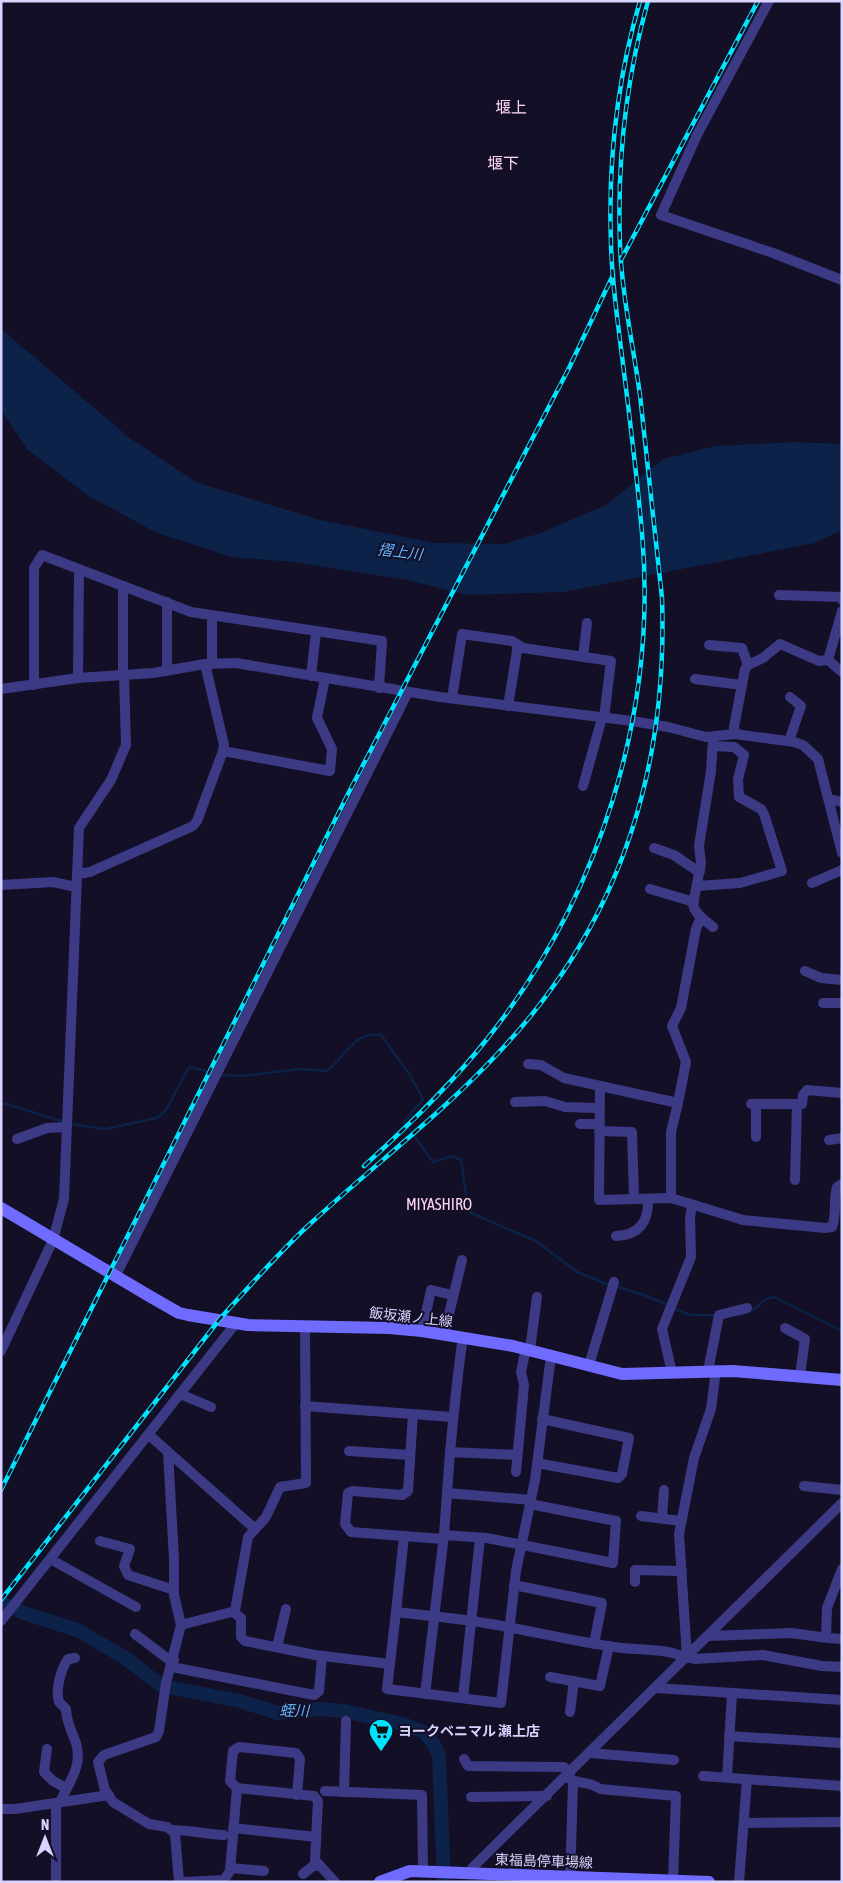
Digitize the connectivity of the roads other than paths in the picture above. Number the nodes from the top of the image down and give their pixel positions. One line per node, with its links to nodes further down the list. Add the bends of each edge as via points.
1 (769, 1): 2 (street, via 697,135 661,215)
2 (842, 280)
3 (79, 569): 4 (street); 22 (street); 25 (street, via 42,555 34,568)
4 (123, 586): 7 (street); 20 (street)
5 (780, 595): 6 (street, via 841,596)
6 (842, 600)
7 (167, 602): 9 (street); 18 (street)
8 (842, 612): 15 (street)
9 (212, 616): 11 (street); 16 (street)
10 (587, 623): 14 (street)
11 (316, 632): 21 (street); 27 (street, via 382,641)
12 (518, 645): 14 (street); 31 (street, via 512,641 462,634); 32 (street)
13 (709, 645): 17 (street, via 742,648)
14 (583, 657): 33 (street, via 611,661)
15 (828, 660): 17 (street, via 819,661 780,644); 19 (street)
16 (208, 664): 18 (street); 21 (street, via 236,663); 37 (street)
17 (748, 665): 26 (street)
18 (167, 671): 20 (street)
19 (842, 672)
20 (124, 675): 22 (street); 45 (street, via 126,745 111,780 79,828)
21 (311, 676): 23 (street)
22 (78, 678): 25 (street)
23 (325, 678): 27 (street); 37 (street, via 317,718 332,749 330,770)
24 (696, 679): 26 (street)
25 (34, 684): 28 (street)
26 (742, 685): 34 (street, via 734,728)
27 (379, 688): 29 (street)
28 (1, 689)
29 (408, 692): 31 (street); 82 (street)
30 (790, 697): 35 (street, via 801,706)
31 (452, 698): 32 (street)
32 (508, 706): 33 (street)
33 (603, 718): 36 (street, via 668,727); 38 (street)
34 (736, 734): 35 (street); 36 (street)
35 (789, 741): 39 (street, via 803,745 818,759)
36 (713, 742): 43 (street, via 699,846); 48 (street, via 734,747 744,755 738,779 739,797 764,814 782,871 740,883)
37 (223, 751): 45 (street, via 193,826 90,872)
38 (583, 786)
39 (829, 799): 40 (street); 42 (street)
40 (842, 802)
41 (654, 848): 43 (street)
42 (842, 853)
43 (700, 870): 48 (street)
44 (842, 870): 46 (street)
45 (77, 874): 49 (street)
46 (812, 883)
47 (1, 885): 49 (street, via 53,882)
48 (697, 886): 51 (street)
49 (76, 887): 66 (street)
50 (650, 889): 51 (street)
51 (694, 902): 52 (street, via 694,908)
52 (701, 917): 53 (street); 62 (street, via 681,1008 672,1026 686,1062)
53 (713, 927)
54 (805, 971): 55 (street, via 821,978)
55 (842, 980)
56 (823, 1003): 57 (street)
57 (842, 1003)
58 (528, 1064): 59 (street, via 541,1065 559,1077)
59 (600, 1086): 62 (street); 64 (street)
60 (842, 1093): 63 (street, via 807,1090 802,1104)
61 (515, 1102): 64 (street, via 545,1101 565,1107)
62 (678, 1103): 74 (street, via 671,1132)
63 (797, 1104): 68 (street, via 753,1104); 72 (street)
64 (598, 1108): 67 (street)
65 (580, 1124): 67 (street)
66 (66, 1128): 70 (street, via 47,1128); 80 (street, via 64,1199)
67 (599, 1128): 75 (street, via 632,1132); 75 (street, via 599,1200)
68 (756, 1137)
69 (842, 1138): 71 (street)
70 (17, 1139)
71 (829, 1140)
72 (795, 1180)
73 (842, 1184): 77 (street, via 835,1194 832,1227 825,1228 743,1220)
74 (671, 1198): 76 (street); 77 (street)
75 (634, 1199): 76 (street)
76 (648, 1199): 79 (street, via 646,1219 639,1228 631,1235)
77 (692, 1205): 98 (street, via 691,1257 662,1329)
78 (3, 1211): 80 (main road, 飯坂瀬ノ上線)
79 (616, 1236)
80 (53, 1240): 82 (main road, 飯坂瀬ノ上線); 94 (street)
81 (462, 1260): 84 (street)
82 (115, 1276): 87 (main road, 飯坂瀬ノ上線, via 180,1313)
83 (614, 1282): 96 (street)
84 (452, 1294): 90 (street, via 431,1290); 91 (street)
85 (536, 1297): 93 (street)
86 (747, 1308): 97 (street, via 720,1315)
87 (236, 1323): 88 (main road, 飯坂瀬ノ上線); 101 (street)
88 (305, 1326): 90 (main road, 飯坂瀬ノ上線); 102 (street)
89 (785, 1328): 99 (street, via 805,1339)
90 (422, 1331): 91 (main road, 飯坂瀬ノ上線)
91 (444, 1334): 92 (main road, 飯坂瀬ノ上線)
92 (463, 1338): 93 (main road, 飯坂瀬ノ上線); 105 (street)
93 (528, 1349): 95 (main road, 飯坂瀬ノ上線); 112 (street, via 521,1372 524,1385)
94 (1, 1351)
95 (551, 1356): 96 (main road, 飯坂瀬ノ上線); 106 (street)
96 (589, 1365): 98 (main road, 飯坂瀬ノ上線, via 622,1374)
97 (712, 1371): 98 (main road, 飯坂瀬ノ上線); 99 (main road, 飯坂瀬ノ上線); 123 (street, via 711,1409 694,1458)
98 (672, 1373)
99 (800, 1375): 100 (main road, 飯坂瀬ノ上線)
100 (842, 1380)
101 (180, 1394): 103 (street); 107 (street)
102 (305, 1406): 104 (street); 124 (street, via 306,1483 280,1487 266,1517)
103 (211, 1407)
104 (413, 1414): 105 (street); 111 (street)
105 (452, 1417): 110 (street)
106 (542, 1420): 113 (street); 113 (street, via 629,1438 622,1474 618,1478)
107 (149, 1435): 109 (street); 130 (street)
108 (349, 1451): 111 (street)
109 (168, 1452): 124 (street); 135 (street)
110 (450, 1452): 112 (street); 118 (street)
111 (410, 1455): 125 (street, via 408,1491 402,1495 348,1493 345,1524 351,1532)
112 (517, 1455): 114 (street)
113 (537, 1463): 119 (street)
114 (516, 1472)
115 (804, 1486): 117 (street)
116 (664, 1490): 122 (street)
117 (842, 1490)
118 (447, 1493): 119 (street); 126 (street)
119 (531, 1502): 129 (street); 129 (street, via 616,1521 613,1563)
120 (842, 1503): 146 (street)
121 (641, 1516): 122 (street)
122 (662, 1518): 123 (street)
123 (681, 1521): 132 (street)
124 (254, 1528): 138 (street, via 248,1537)
125 (404, 1536): 126 (street); 139 (street)
126 (443, 1537): 127 (street); 140 (street)
127 (480, 1538): 129 (street); 142 (street)
128 (100, 1541): 135 (street, via 130,1549 124,1566 128,1575)
129 (521, 1545): 134 (street)
130 (52, 1560): 136 (street); 141 (street)
131 (842, 1570): 147 (street, via 827,1608)
132 (682, 1571): 133 (street, via 635,1570); 154 (street)
133 (635, 1582)
134 (514, 1585): 144 (street); 149 (street, via 602,1603)
135 (174, 1590): 143 (street)
136 (136, 1607)
137 (286, 1609): 151 (street)
138 (233, 1612): 143 (street); 151 (street, via 241,1618 241,1636 245,1641)
139 (396, 1612): 140 (street); 156 (street)
140 (433, 1617): 142 (street); 161 (street)
141 (1, 1621)
142 (472, 1621): 144 (street); 163 (street)
143 (181, 1625): 155 (street)
144 (510, 1628): 149 (street); 163 (street, via 501,1703)
145 (135, 1634): 155 (street)
146 (708, 1636): 147 (street, via 791,1633); 154 (street)
147 (828, 1638): 148 (street)
148 (842, 1639)
149 (594, 1644): 150 (street)
150 (608, 1646): 154 (street, via 675,1652); 159 (street, via 600,1686)
151 (277, 1647): 152 (street)
152 (322, 1656): 155 (street, via 319,1691 314,1695); 156 (street)
153 (75, 1658): 178 (street, via 64,1665 58,1697 66,1709 77,1746 77,1771)
154 (686, 1658): 157 (street, via 763,1655); 160 (street)
155 (173, 1663): 182 (street, via 156,1737 98,1760)
156 (390, 1664): 161 (street, via 387,1689)
157 (842, 1667)
158 (550, 1677): 159 (street)
159 (574, 1681): 165 (street)
160 (656, 1688): 162 (street); 170 (street)
161 (425, 1694): 163 (street)
162 (732, 1694): 164 (street); 167 (street)
163 (463, 1698)
164 (842, 1700)
165 (570, 1712)
166 (346, 1721): 181 (street)
167 (729, 1736): 168 (street); 175 (street)
168 (842, 1743)
169 (47, 1749): 178 (street, via 44,1772)
170 (590, 1753): 172 (street); 174 (street)
171 (464, 1759): 174 (street, via 468,1766 564,1767)
172 (674, 1760)
173 (703, 1776): 175 (street)
174 (570, 1777): 184 (street); 201 (street); 202 (street, via 600,1789 676,1796)
175 (727, 1777): 176 (street)
176 (747, 1779): 177 (street); 189 (street)
177 (842, 1786)
178 (66, 1788): 186 (street)
179 (236, 1788): 183 (street); 183 (street, via 230,1781 233,1751 239,1747 296,1753 300,1759); 190 (street)
180 (324, 1791): 181 (street)
181 (344, 1792): 197 (street, via 422,1795)
182 (109, 1795): 186 (street); 191 (street, via 113,1802 134,1816)
183 (297, 1795): 193 (street, via 314,1796 318,1802)
184 (547, 1796): 185 (street); 198 (street)
185 (471, 1797)
186 (58, 1802): 187 (street); 203 (street)
187 (1, 1809)
188 (842, 1822): 189 (street)
189 (744, 1823): 210 (street)
190 (233, 1828): 193 (street); 195 (street)
191 (172, 1830): 192 (street, via 190,1829); 204 (street, via 175,1833)
192 (224, 1835)
193 (316, 1837): 194 (street, via 315,1860)
194 (318, 1866): 199 (street); 206 (street)
195 (230, 1868): 196 (street); 205 (street, via 224,1880)
196 (264, 1872)
197 (423, 1872): 198 (main road, 東福島停車場線); 207 (main road, 東福島停車場線, via 403,1872)
198 (470, 1873): 200 (main road, 東福島停車場線)
199 (303, 1874)
200 (525, 1879): 201 (main road, 東福島停車場線)
201 (570, 1880): 202 (main road, 東福島停車場線)
202 (664, 1881): 208 (main road, 東福島停車場線)
203 (56, 1882)
204 (179, 1882)
205 (184, 1882)
206 (335, 1882)
207 (380, 1882)
208 (692, 1882): 209 (main road, 東福島停車場線)
209 (709, 1882)
210 (739, 1882)

